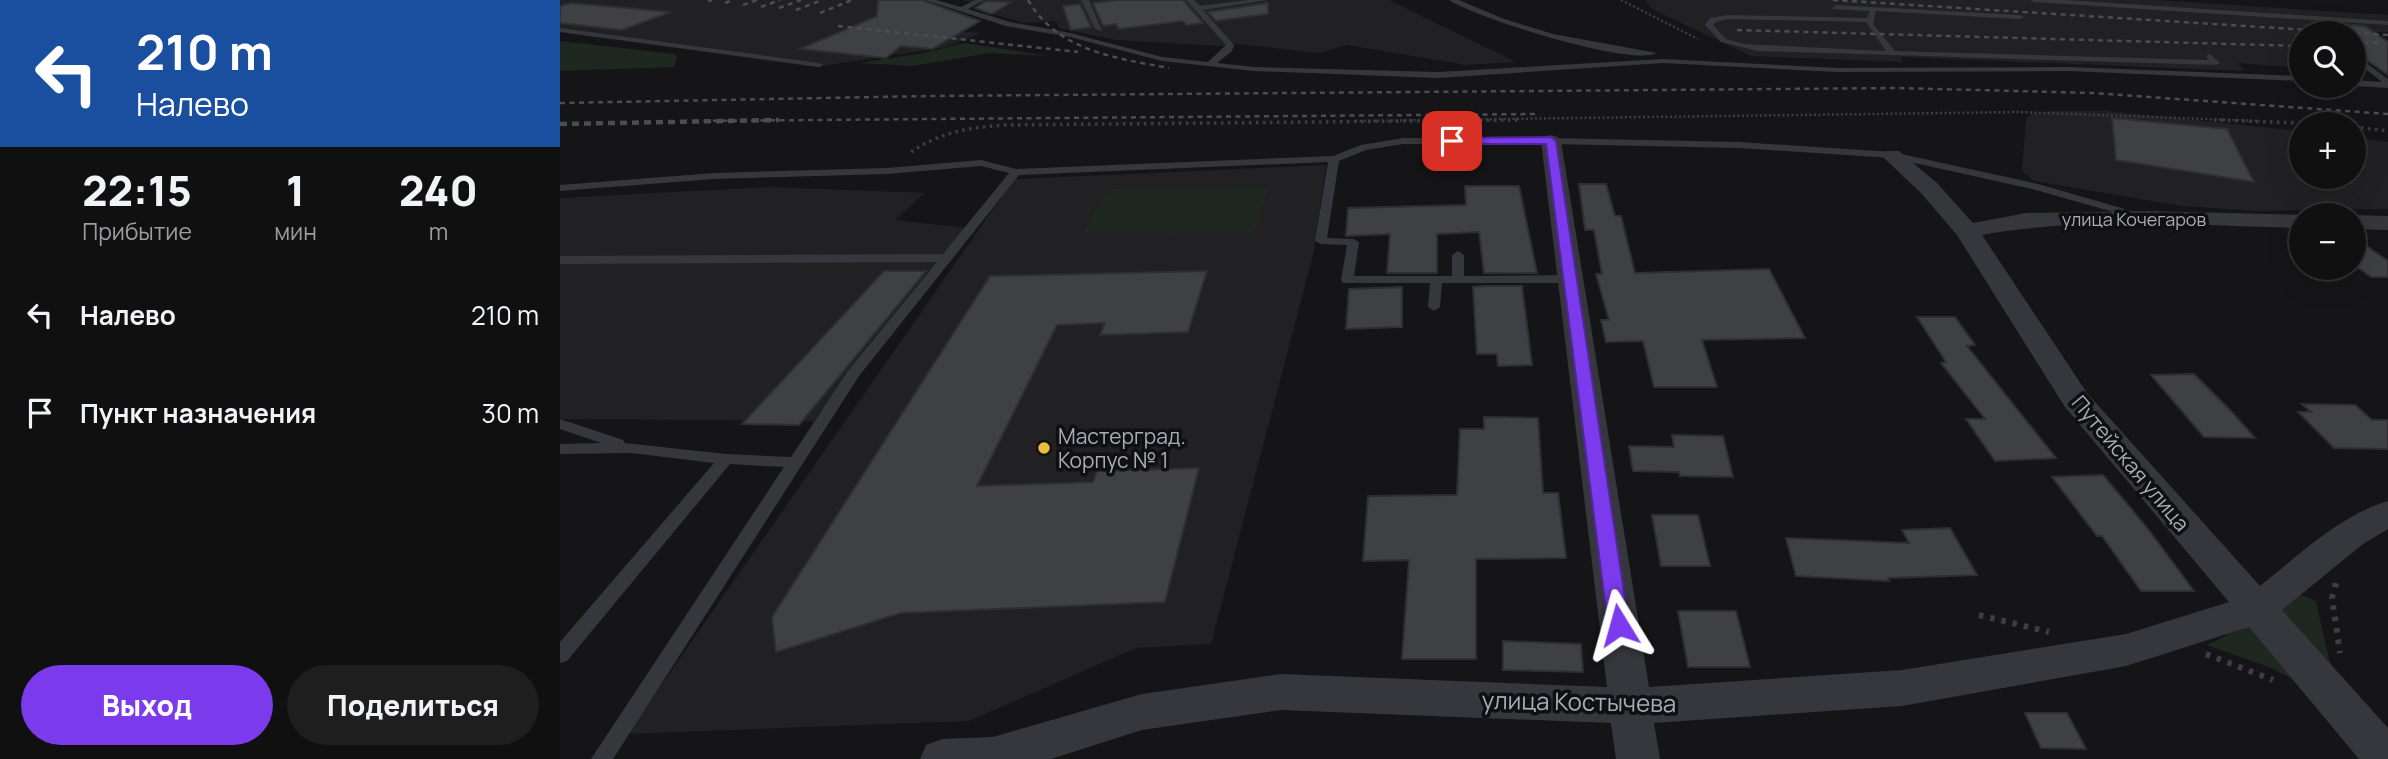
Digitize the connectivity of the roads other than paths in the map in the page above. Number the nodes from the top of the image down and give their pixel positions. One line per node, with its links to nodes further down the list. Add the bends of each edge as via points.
1 (929, 0): 10 (lane)
2 (980, 0): 10 (lane)
3 (1085, 0): 15 (lane)
4 (1190, 0): 9 (lane)
5 (1264, 0): 9 (lane)
6 (1453, 0): 20 (lane, via 1508,24 1557,38 1631,51 1709,57)
7 (2034, 0): 14 (lane)
8 (1835, 7): 11 (lane)
9 (1197, 9): 22 (lane, via 1230,45)
10 (961, 10): 22 (lane, via 1122,50)
11 (1875, 10): 12 (lane); 13 (lane)
12 (2020, 17)
13 (1869, 20): 17 (lane, via 1728,18 1709,25 1718,37 1739,46); 18 (lane)
14 (2388, 23)
15 (1099, 29)
16 (560, 30): 21 (lane)
17 (1851, 51): 18 (lane); 24 (lane)
18 (1891, 51): 19 (lane, via 2216,63)
19 (2210, 56)
20 (1724, 63): 22 (lane, via 1632,61 1438,75); 24 (lane)
21 (819, 65)
22 (1209, 65)
23 (2366, 66): 27 (lane)
24 (1870, 70): 25 (lane, via 2069,69)
25 (2289, 78)
26 (2366, 83): 27 (lane)
27 (2388, 84)
28 (1551, 141): 29 (lane, via 1740,145); 30 (lane, via 1403,141); 42 (street)
29 (1892, 155): 33 (lane, via 2038,187); 37 (street, Путейская улица)
30 (1334, 159): 31 (lane); 43 (lane, via 1321,241 1353,242 1347,280)
31 (1016, 172): 32 (lane, via 981,163); 39 (lane)
32 (560, 188)
33 (2145, 218): 34 (street, улица Кочегаров); 37 (street, улица Кочегаров, via 2026,220)
34 (2289, 221)
35 (2366, 222): 36 (street)
36 (2388, 223)
37 (1967, 230): 51 (street, Путейская улица, via 2076,400)
38 (1458, 255): 41 (lane)
39 (946, 258): 40 (lane); 49 (lane, via 853,374)
40 (560, 260)
41 (1458, 279): 42 (lane); 43 (lane)
42 (1570, 279): 53 (street)
43 (1436, 280): 44 (lane)
44 (1434, 307)
45 (560, 424): 46 (lane)
46 (631, 447): 47 (lane); 48 (lane)
47 (560, 449)
48 (726, 459): 49 (lane); 52 (lane)
49 (796, 462): 54 (lane)
50 (2388, 513): 51 (street, via 2350,535)
51 (2257, 609): 53 (street, улица Костычева, via 2126,650 1902,688); 57 (street, Путейская улица)
52 (560, 656)
53 (1630, 706): 55 (street, улица Костычева, via 1281,692 1142,712 993,757); 56 (street)
54 (601, 759)
55 (942, 759)
56 (1638, 759)
57 (2387, 759)

